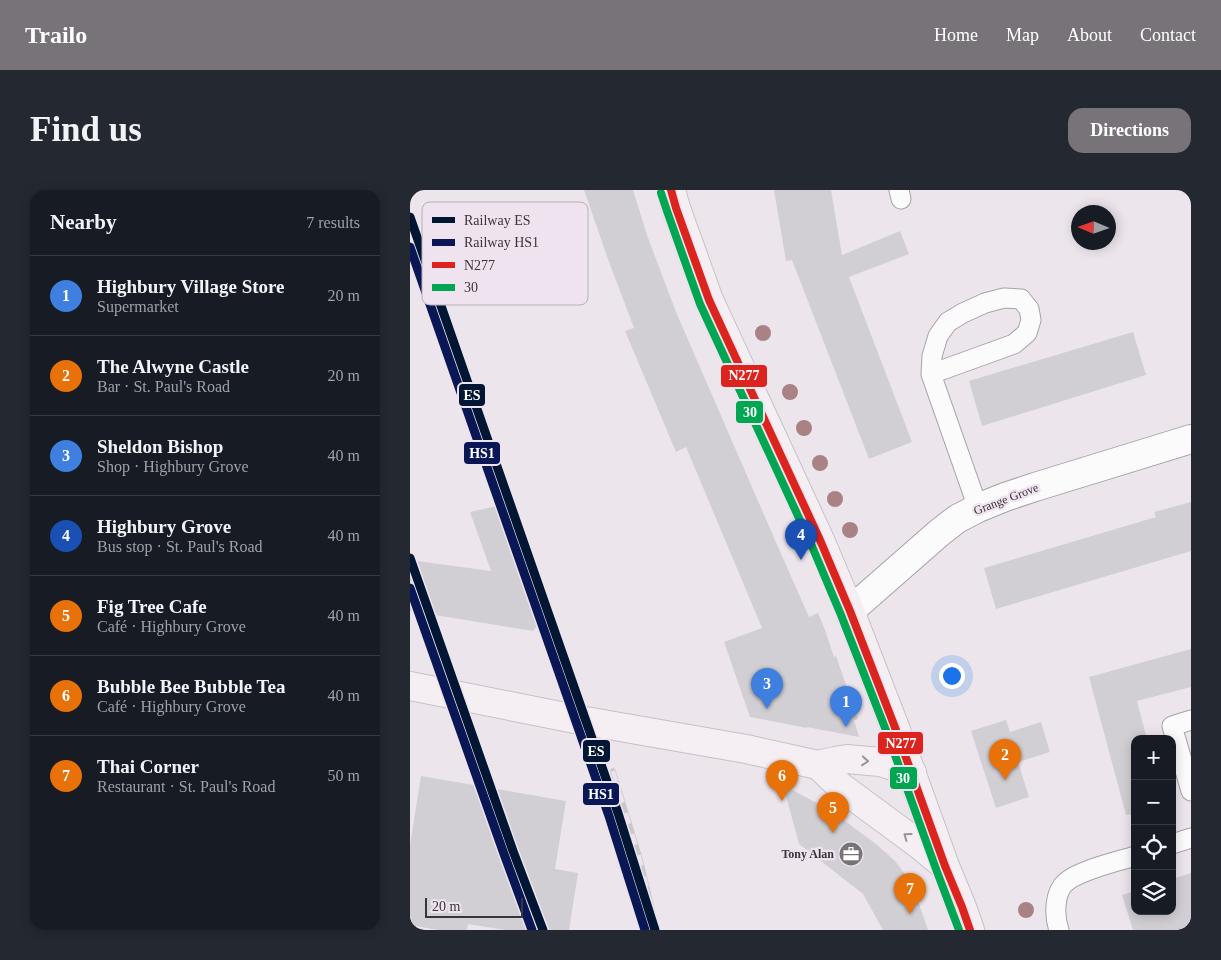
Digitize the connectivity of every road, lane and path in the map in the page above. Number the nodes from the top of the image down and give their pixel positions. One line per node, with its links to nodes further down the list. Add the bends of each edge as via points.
1 (671, 190): 5 (main road, via 709,300)
2 (932, 374): 2 (lane, via 932,356 938,336 948,322 983,297 1021,299 1029,309 1031,320 1027,333 1014,344); 4 (lane)
3 (1191, 439): 4 (street, Grange Grove)
4 (978, 508): 5 (street, Grange Grove, via 940,532)
5 (850, 611): 9 (main road)
6 (410, 686): 8 (main road)
7 (1191, 720): 10 (lane, via 1172,726)
8 (818, 765): 9 (main road, one-way to 9, via 847,759 880,762); 14 (main road, one-way to 8, via 841,787)
9 (912, 772): 14 (main road)
10 (1191, 791)
11 (1191, 838): 12 (lane)
12 (1176, 843)
13 (1131, 857): 16 (lane, via 1080,873 1065,883 1056,909)
14 (945, 866): 15 (main road)
15 (970, 930)
16 (1059, 930)

